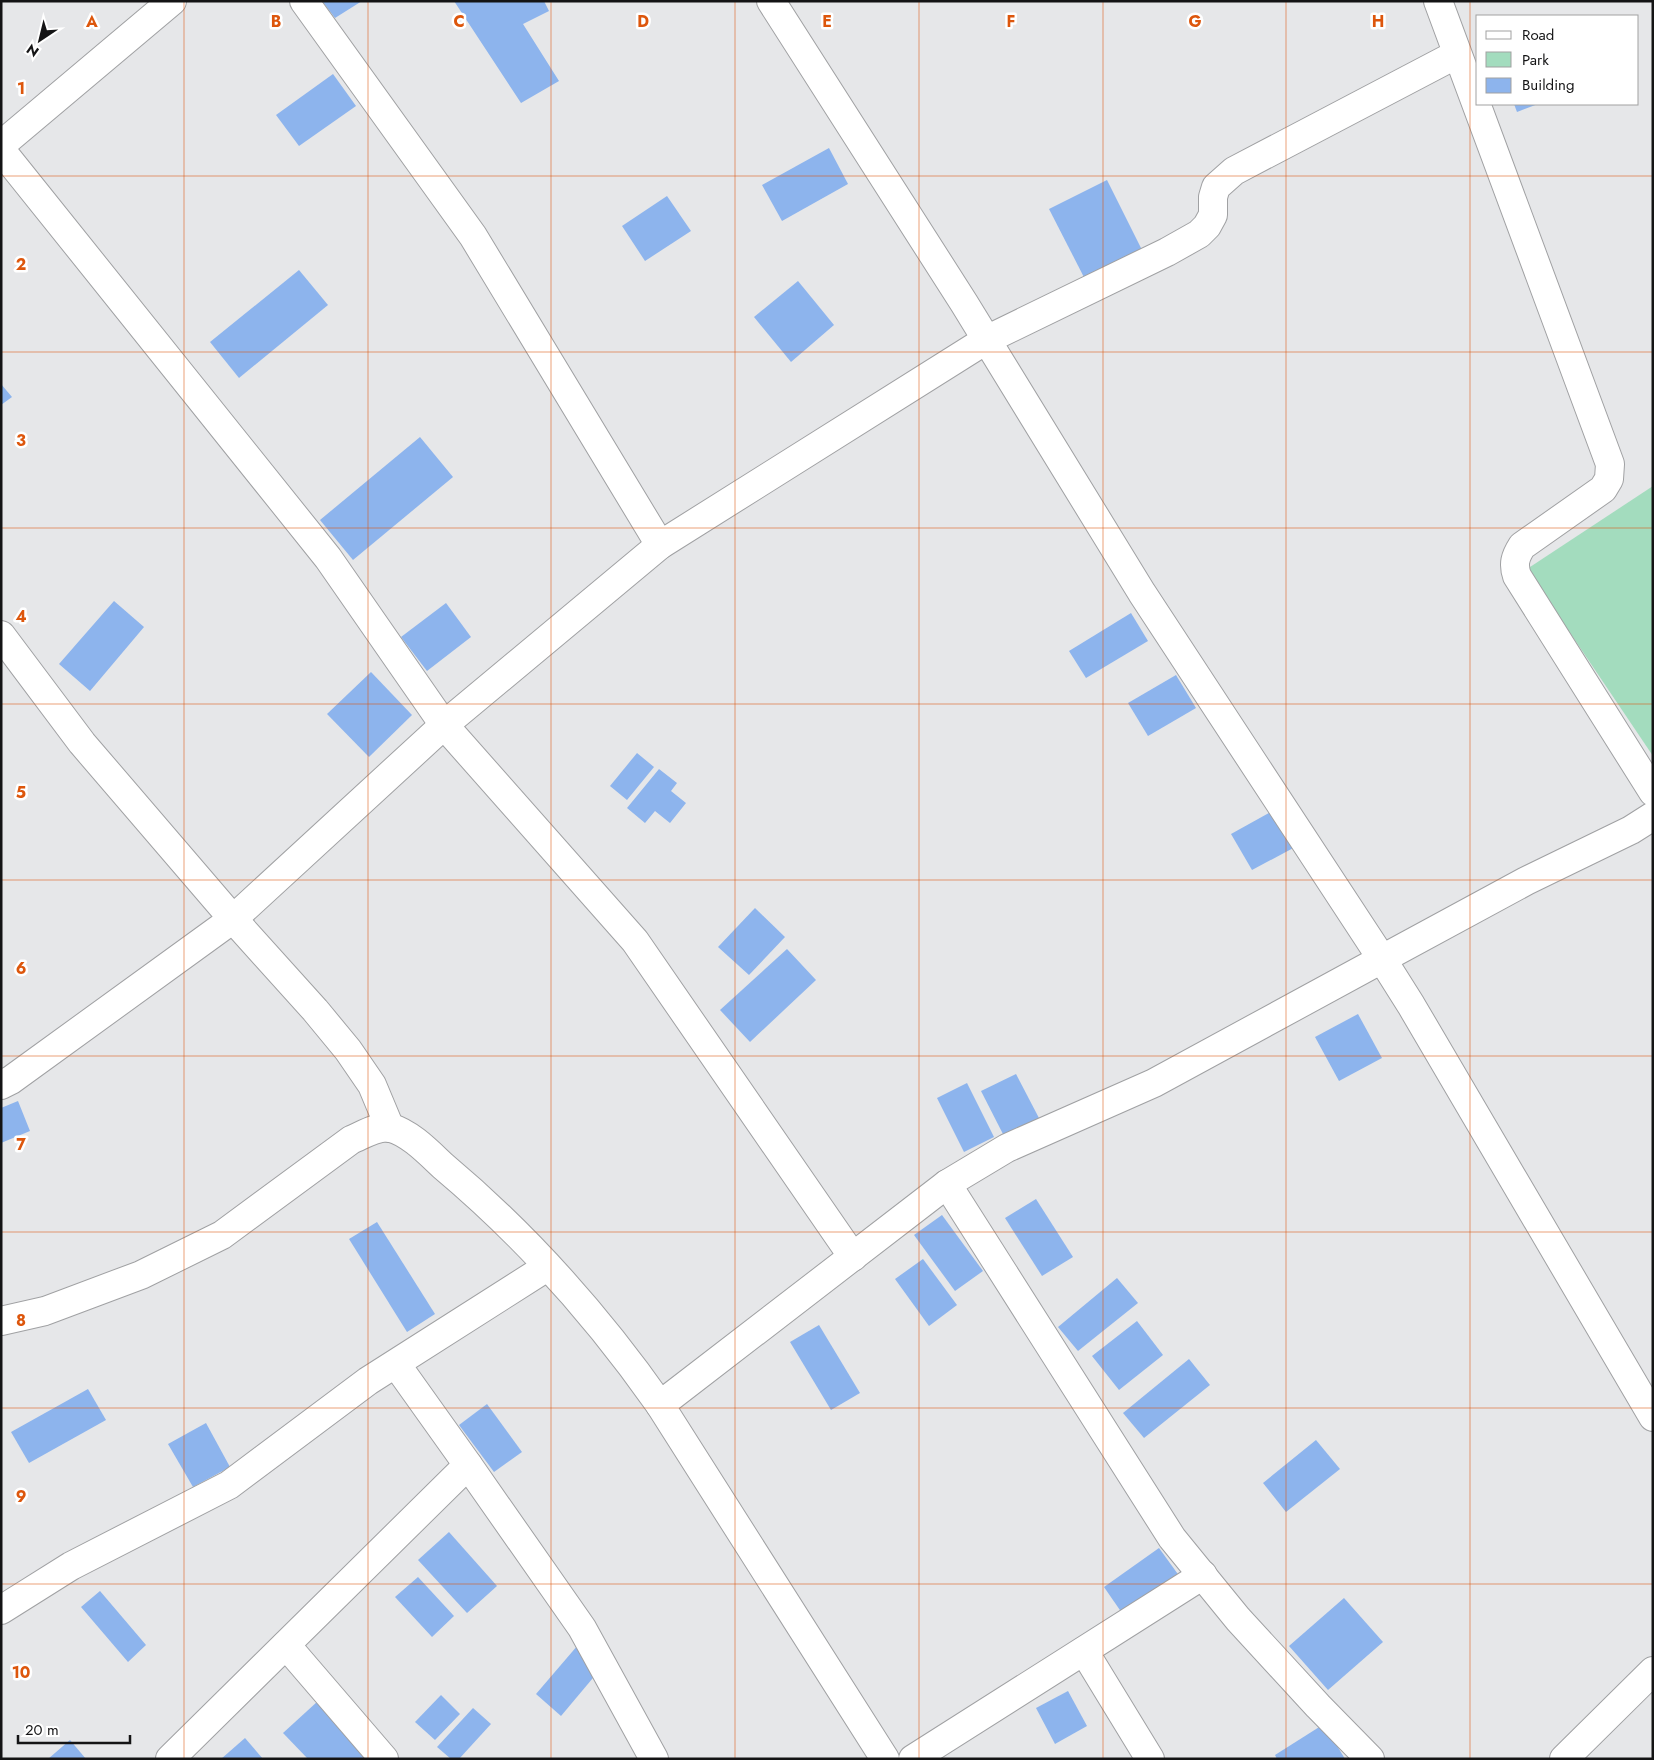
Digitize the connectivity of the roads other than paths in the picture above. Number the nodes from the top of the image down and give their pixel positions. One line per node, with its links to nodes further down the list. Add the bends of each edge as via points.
1 (172, 1): 8 (street)
2 (304, 1): 11 (street, via 473,236)
3 (771, 1): 10 (street)
4 (1438, 1): 5 (street)
5 (1457, 54): 7 (street); 10 (street, via 1229,174 1216,187 1213,215 1199,234)
6 (1476, 105): 14 (street, via 1610,464 1609,479 1603,489 1522,546 1515,557 1514,568)
7 (1476, 105)
8 (1, 145)
9 (1, 150): 13 (street, via 328,558)
10 (986, 340): 11 (street); 17 (street, via 1142,593)
11 (660, 545): 13 (street)
12 (1, 635): 16 (street, via 82,743)
13 (444, 725): 16 (street); 21 (street, via 635,941)
14 (1653, 792)
15 (1642, 823): 17 (street)
16 (233, 919): 18 (street); 19 (street, via 348,1050 372,1085)
17 (1382, 959): 20 (street, via 1154,1083 1007,1148); 26 (street)
18 (1, 1085)
19 (390, 1128): 22 (street, via 413,1139 476,1194); 23 (street, via 372,1130 352,1140 222,1235 141,1275 44,1311)
20 (947, 1184): 21 (street); 28 (street, via 1172,1538)
21 (854, 1257): 25 (street)
22 (547, 1267): 24 (street); 25 (street, via 611,1337)
23 (1, 1322)
24 (396, 1364): 27 (street); 29 (street, via 368,1381 228,1485 71,1566)
25 (660, 1405): 36 (street)
26 (1653, 1416)
27 (468, 1465): 30 (street); 35 (street, via 582,1628)
28 (1203, 1575): 31 (street); 39 (street, via 1238,1619)
29 (1, 1610)
30 (286, 1645): 33 (street); 34 (street)
31 (1084, 1651): 37 (street); 38 (street)
32 (1653, 1671): 40 (street)
33 (170, 1759)
34 (384, 1759)
35 (654, 1759)
36 (885, 1759)
37 (913, 1759)
38 (1150, 1759)
39 (1370, 1759)
40 (1564, 1759)

